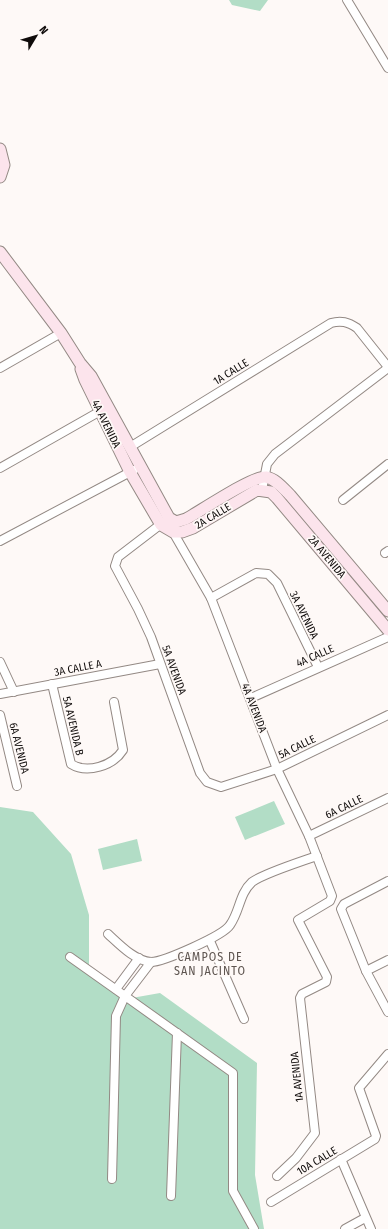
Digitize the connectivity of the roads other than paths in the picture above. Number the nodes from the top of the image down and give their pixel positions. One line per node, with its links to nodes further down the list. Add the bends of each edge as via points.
1 (347, 0): 2 (street)
2 (388, 68)
3 (0, 149): 4 (street, via 4,165)
4 (0, 177)
5 (0, 252): 6 (street, 4A AVENIDA)
6 (61, 333): 7 (street); 9 (street, 4A AVENIDA, via 91,376)
7 (0, 368)
8 (388, 368): 10 (street, 1A CALLE, via 357,328 345,322 331,324); 14 (street, via 275,454 267,464)
9 (104, 409): 10 (street, 4A AVENIDA); 12 (street); 13 (street, 4A AVENIDA)
10 (130, 447): 13 (street, 4A AVENIDA)
11 (388, 464): 16 (street)
12 (0, 468)
13 (135, 470): 17 (street, 4A AVENIDA); 18 (street)
14 (264, 477): 15 (street); 17 (street, 2A CALLE, via 249,482 186,519); 21 (street, 2A AVENIDA, via 278,483 290,495)
15 (262, 490): 17 (street, 2A CALLE, via 257,490 182,532); 22 (street, 2A AVENIDA, via 271,492 278,498)
16 (343, 500)
17 (169, 522): 19 (street, 2A CALLE, via 118,557); 20 (street, 4A AVENIDA)
18 (0, 541)
19 (116, 562): 25 (street, 5A AVENIDA, via 118,572 138,609)
20 (211, 598): 26 (street, 3A AVENIDA, via 256,573 268,574 277,583); 30 (street, 4A AVENIDA)
21 (388, 611)
22 (388, 630)
23 (388, 637): 26 (street, 4A CALLE)
24 (0, 662): 28 (street)
25 (160, 664): 27 (street, 3A CALLE A); 35 (street, 5A AVENIDA, via 200,773)
26 (318, 667): 30 (street, 4A CALLE)
27 (52, 684): 28 (street, 3A CALLE A); 31 (street, 5A AVENIDA B, via 70,764 78,768 98,767 119,756 123,750)
28 (14, 692): 29 (street, 3A CALLE A)
29 (0, 694)
30 (251, 698): 34 (street, 4A AVENIDA)
31 (114, 702)
32 (0, 715): 36 (street, 6A AVENIDA)
33 (388, 715): 34 (street, 5A CALLE)
34 (277, 769): 35 (street, 5A CALLE, via 222,787); 38 (street, 4A AVENIDA)
35 (213, 785)
36 (17, 786)
37 (388, 798): 38 (street, 6A CALLE)
38 (309, 836): 39 (street, 4A AVENIDA)
39 (317, 856): 42 (street, via 253,882 243,892 230,925); 48 (street, 4A AVENIDA, via 332,898 298,920)
40 (388, 881): 47 (street, via 344,904 341,909)
41 (108, 934): 44 (street)
42 (210, 940): 46 (street); 52 (street)
43 (70, 957): 49 (street)
44 (139, 958): 46 (street); 49 (street)
45 (388, 960): 47 (street)
46 (151, 962): 50 (street)
47 (366, 971): 51 (street)
48 (327, 977): 56 (street, 1A AVENIDA, via 326,982 302,994 300,998 315,1132 296,1158)
49 (116, 989): 50 (street)
50 (125, 996): 53 (street); 57 (street, via 116,1016)
51 (388, 1012)
52 (244, 1019)
53 (177, 1033): 58 (street); 61 (street, via 233,1072 233,1192)
54 (388, 1054): 55 (street, 10A CALLE, via 359,1088 375,1139)
55 (342, 1159): 59 (street, 10A CALLE); 60 (street)
56 (277, 1176)
57 (112, 1179)
58 (171, 1196)
59 (271, 1202)
60 (365, 1218): 62 (street); 63 (street)
61 (254, 1229)
62 (345, 1229)
63 (371, 1229)

